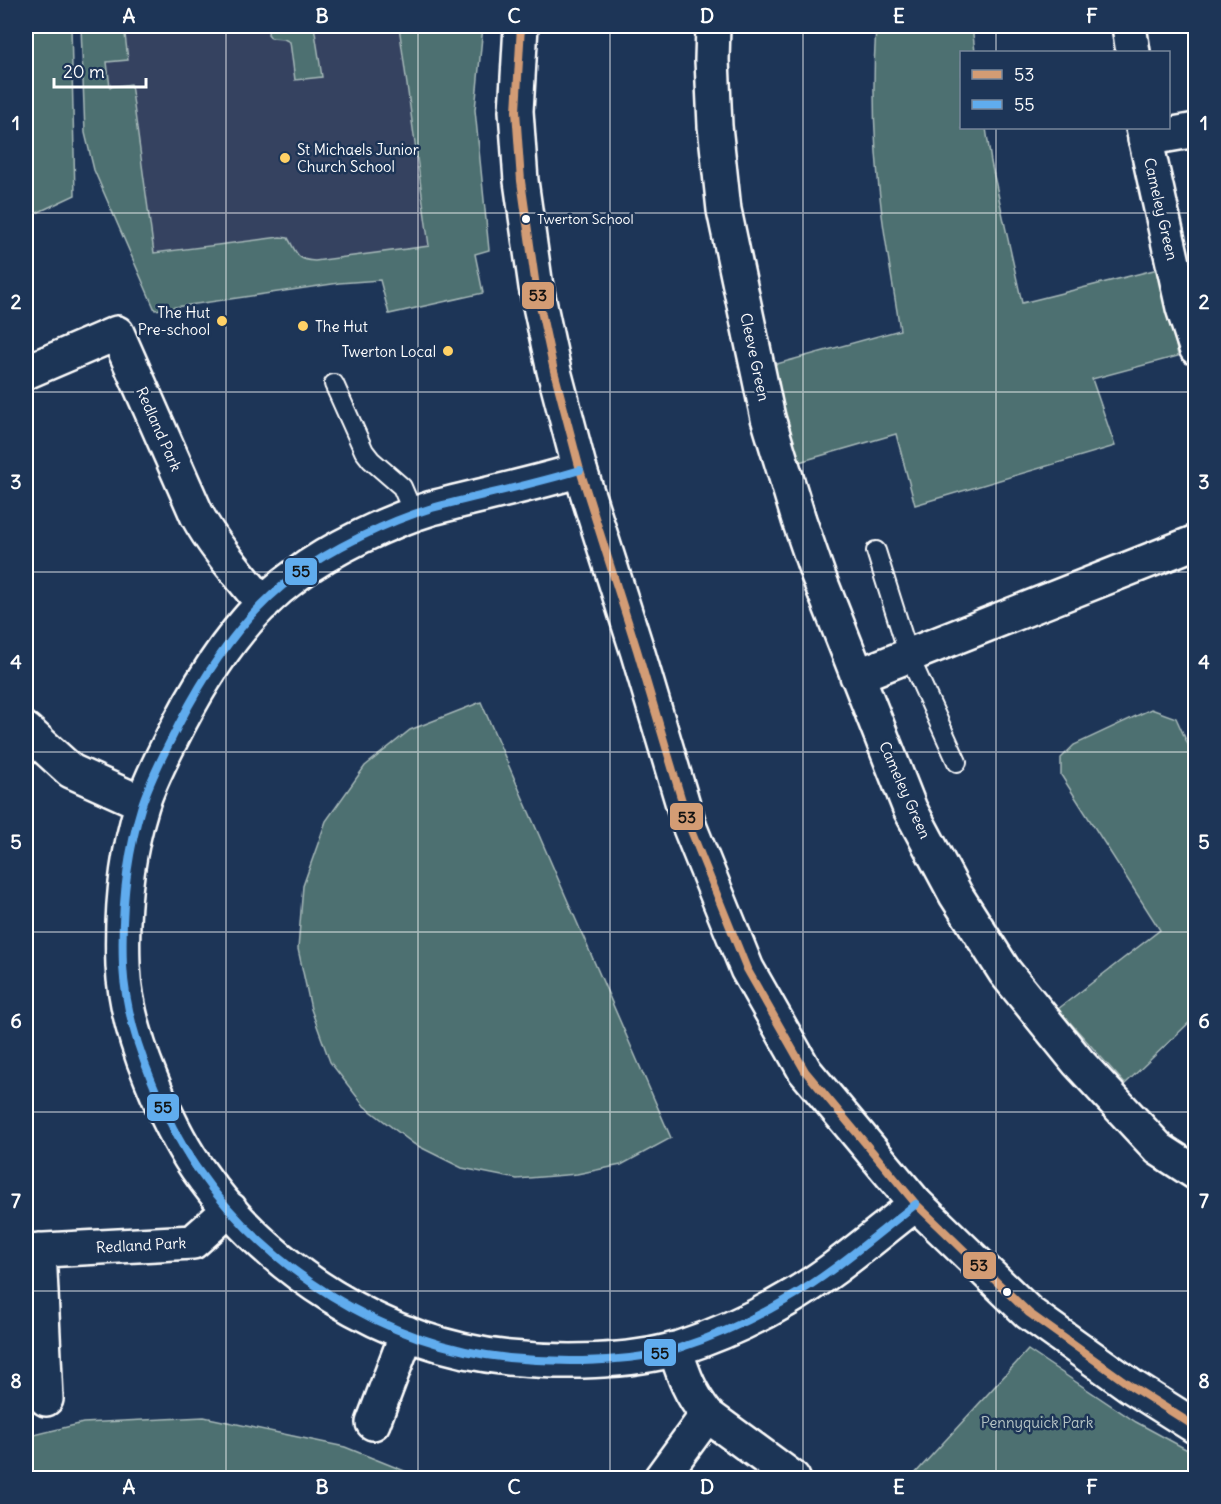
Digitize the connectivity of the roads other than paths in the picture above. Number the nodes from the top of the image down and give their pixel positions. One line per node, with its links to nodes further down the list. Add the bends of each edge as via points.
1 (521, 26): 10 (street, via 516,111 521,182 536,287)
2 (713, 26): 16 (street, Cleeve Green, via 715,126 724,210 768,418 799,520)
3 (1129, 26): 4 (street)
4 (1133, 51)
5 (1196, 130): 6 (street)
6 (1144, 134): 7 (street, Cameley Green, via 1183,308)
7 (1196, 348)
8 (26, 372): 14 (street, Redland Park, via 117,333 201,522)
9 (334, 384): 11 (lane, via 364,451 402,488)
10 (580, 470): 11 (street); 21 (street, via 690,828 747,969 805,1071)
11 (414, 515): 14 (street, via 366,534 320,559)
12 (1196, 542): 15 (street)
13 (876, 551): 15 (lane)
14 (263, 604): 19 (street, via 232,639 193,697)
15 (909, 656): 16 (street); 18 (lane)
16 (857, 676): 20 (street, Cameley Green, via 910,809 956,896 1005,972 1078,1062 1159,1149)
17 (26, 730): 19 (street, via 71,771)
18 (957, 762)
19 (142, 803): 22 (street, via 125,891 123,967 127,997 143,1060 173,1130 196,1168)
20 (1196, 1173)
21 (916, 1204): 25 (street, via 843,1262 786,1300 714,1336); 29 (street, via 1029,1313)
22 (230, 1209): 23 (street, Redland Park, via 193,1242); 24 (street, via 296,1272 347,1304)
23 (32, 1251): 26 (street, Redland Park)
24 (407, 1333): 25 (street, via 457,1349 530,1360 604,1360); 28 (street)
25 (675, 1349): 27 (street, via 688,1386)
26 (46, 1400)
27 (707, 1415): 30 (street); 31 (street)
28 (373, 1423)
29 (1196, 1427)
30 (661, 1479)
31 (794, 1479)

